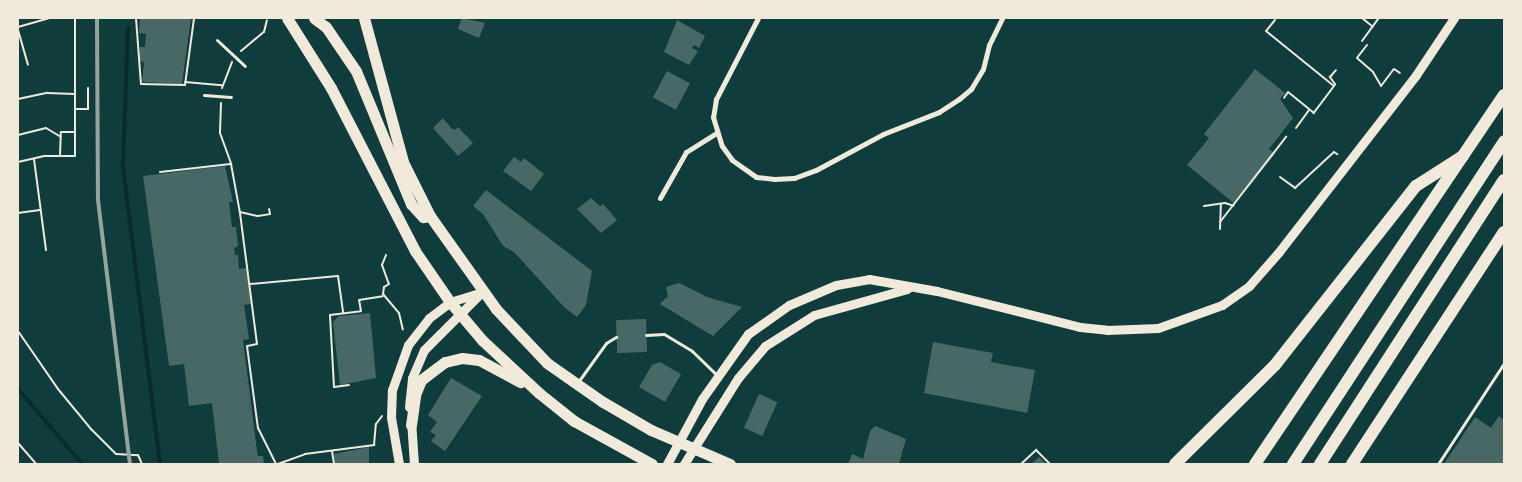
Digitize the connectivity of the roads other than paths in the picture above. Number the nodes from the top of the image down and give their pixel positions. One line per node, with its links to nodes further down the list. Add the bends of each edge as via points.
1 (287, 18): 7 (main road)
2 (313, 18): 7 (main road); 18 (main road, via 326,27 356,71 411,204 423,217)
3 (364, 18): 18 (main road, via 401,155)
4 (758, 18): 13 (street, via 716,99)
5 (1002, 18): 13 (street, via 989,45 983,69 971,89 959,99 939,112 883,134 816,170 794,178 756,177 732,160)
6 (1454, 18): 20 (street, via 1416,75 1278,253 1249,286 1222,305 1158,328 1107,330 1080,327 937,291)
7 (296, 28): 22 (main road, via 331,88 415,251)
8 (217, 40): 9 (lane)
9 (245, 66)
10 (1504, 94): 15 (highway)
11 (204, 95): 12 (lane)
12 (231, 97)
13 (717, 133): 17 (street, via 686,152)
14 (1504, 141): 41 (highway)
15 (1468, 154): 39 (highway, via 1416,186 1275,365); 40 (highway)
16 (1504, 180): 42 (highway)
17 (660, 198)
18 (430, 216): 21 (main road)
19 (1504, 232): 43 (highway)
20 (910, 288): 27 (street, via 868,279 836,285 800,299 748,334); 32 (street, via 838,305 790,328 750,361)
21 (482, 292): 22 (street); 23 (street); 28 (main road, via 531,348)
22 (450, 302): 23 (main road); 33 (street, via 429,318 408,345 397,368 392,390 392,417)
23 (460, 314): 29 (main road, via 482,340); 30 (street, via 431,340 419,358 410,390)
24 (646, 335): 27 (lane, via 664,334 692,350)
25 (616, 337): 28 (lane, via 606,344)
26 (1504, 363): 44 (lane)
27 (717, 375): 31 (street)
28 (576, 384): 31 (main road, via 635,421)
29 (539, 393): 30 (main road, via 479,360 452,360 432,369 421,380 415,395); 35 (main road, via 574,421)
30 (411, 426): 34 (street)
31 (678, 442): 32 (main road); 36 (street)
32 (692, 448): 37 (street); 38 (main road)
33 (399, 464)
34 (414, 464)
35 (652, 464)
36 (667, 464)
37 (684, 464)
38 (730, 464)
39 (1176, 464)
40 (1255, 464)
41 (1293, 464)
42 (1320, 464)
43 (1352, 464)
44 (1438, 464)

